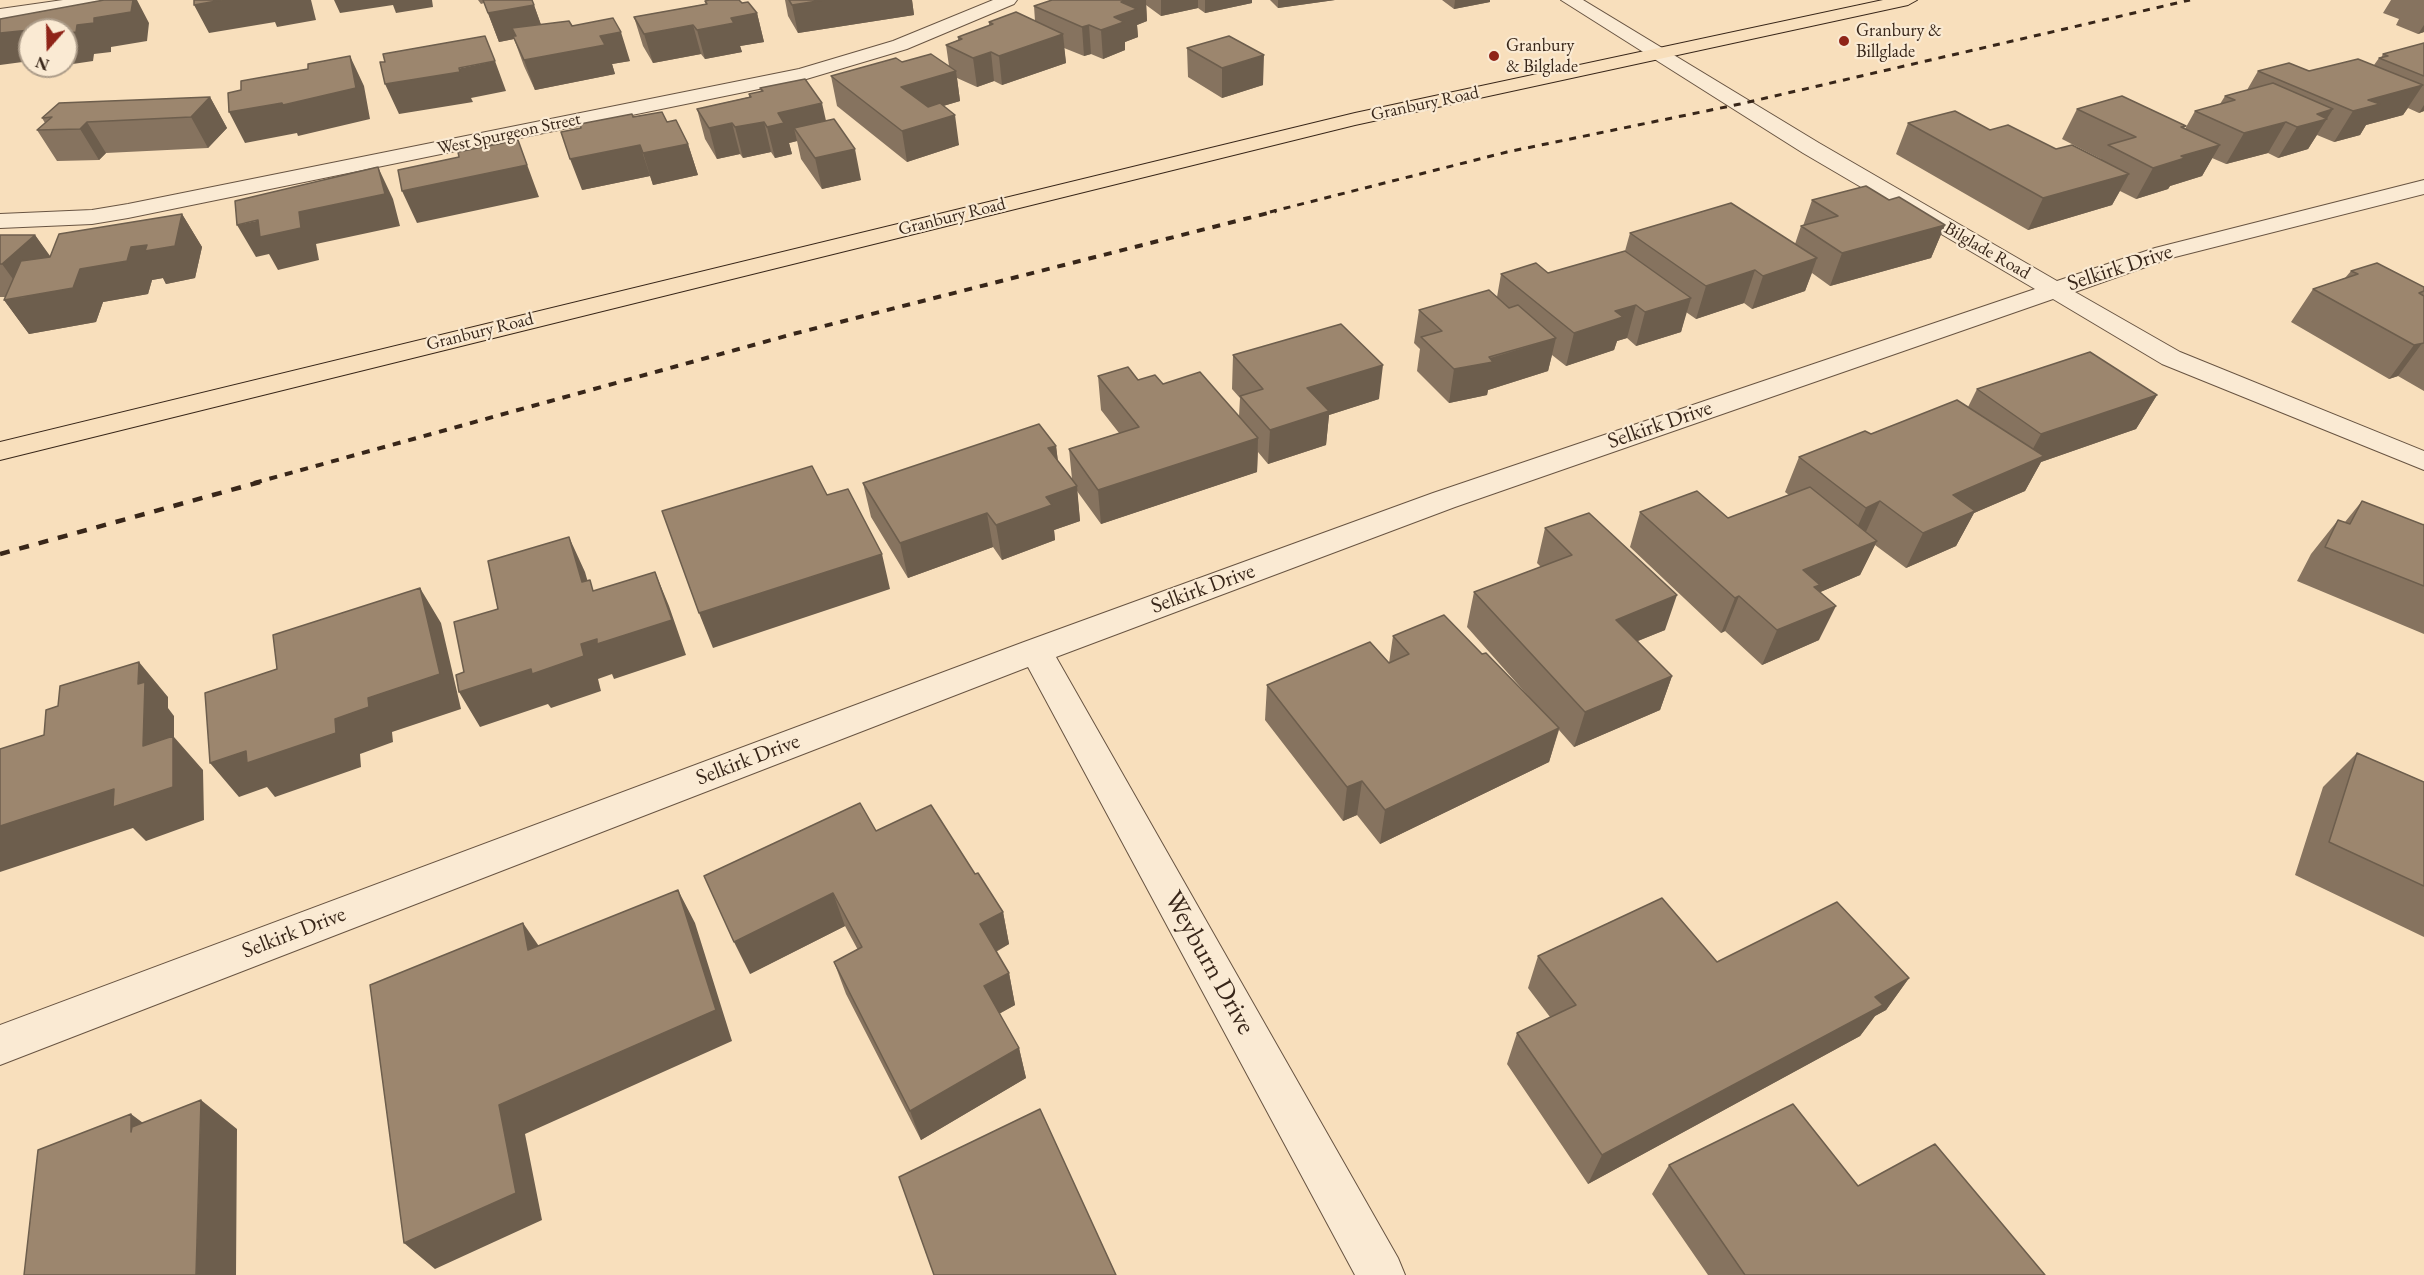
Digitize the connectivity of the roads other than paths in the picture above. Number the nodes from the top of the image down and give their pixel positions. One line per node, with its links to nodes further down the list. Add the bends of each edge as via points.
1 (104, 0): 5 (street)
2 (1008, 0): 8 (street, West Spurgeon Street, via 900,45 803,74 128,211 92,217)
3 (1570, 0): 6 (street, Bilglade Road)
4 (1908, 0): 6 (main road, Granbury Road)
5 (0, 14)
6 (1658, 54): 9 (street, Bilglade Road); 10 (main road, Granbury Road, via 1355,119)
7 (2424, 187): 9 (street, Selkirk Drive, via 2163,253)
8 (0, 221)
9 (2054, 290): 11 (street, Bilglade Road, via 2171,358); 12 (street, Selkirk Drive, via 1444,500)
10 (0, 451)
11 (2424, 461)
12 (1036, 651): 13 (street, Selkirk Drive); 14 (street, Weyburn Drive)
13 (0, 1045)
14 (1381, 1275)

